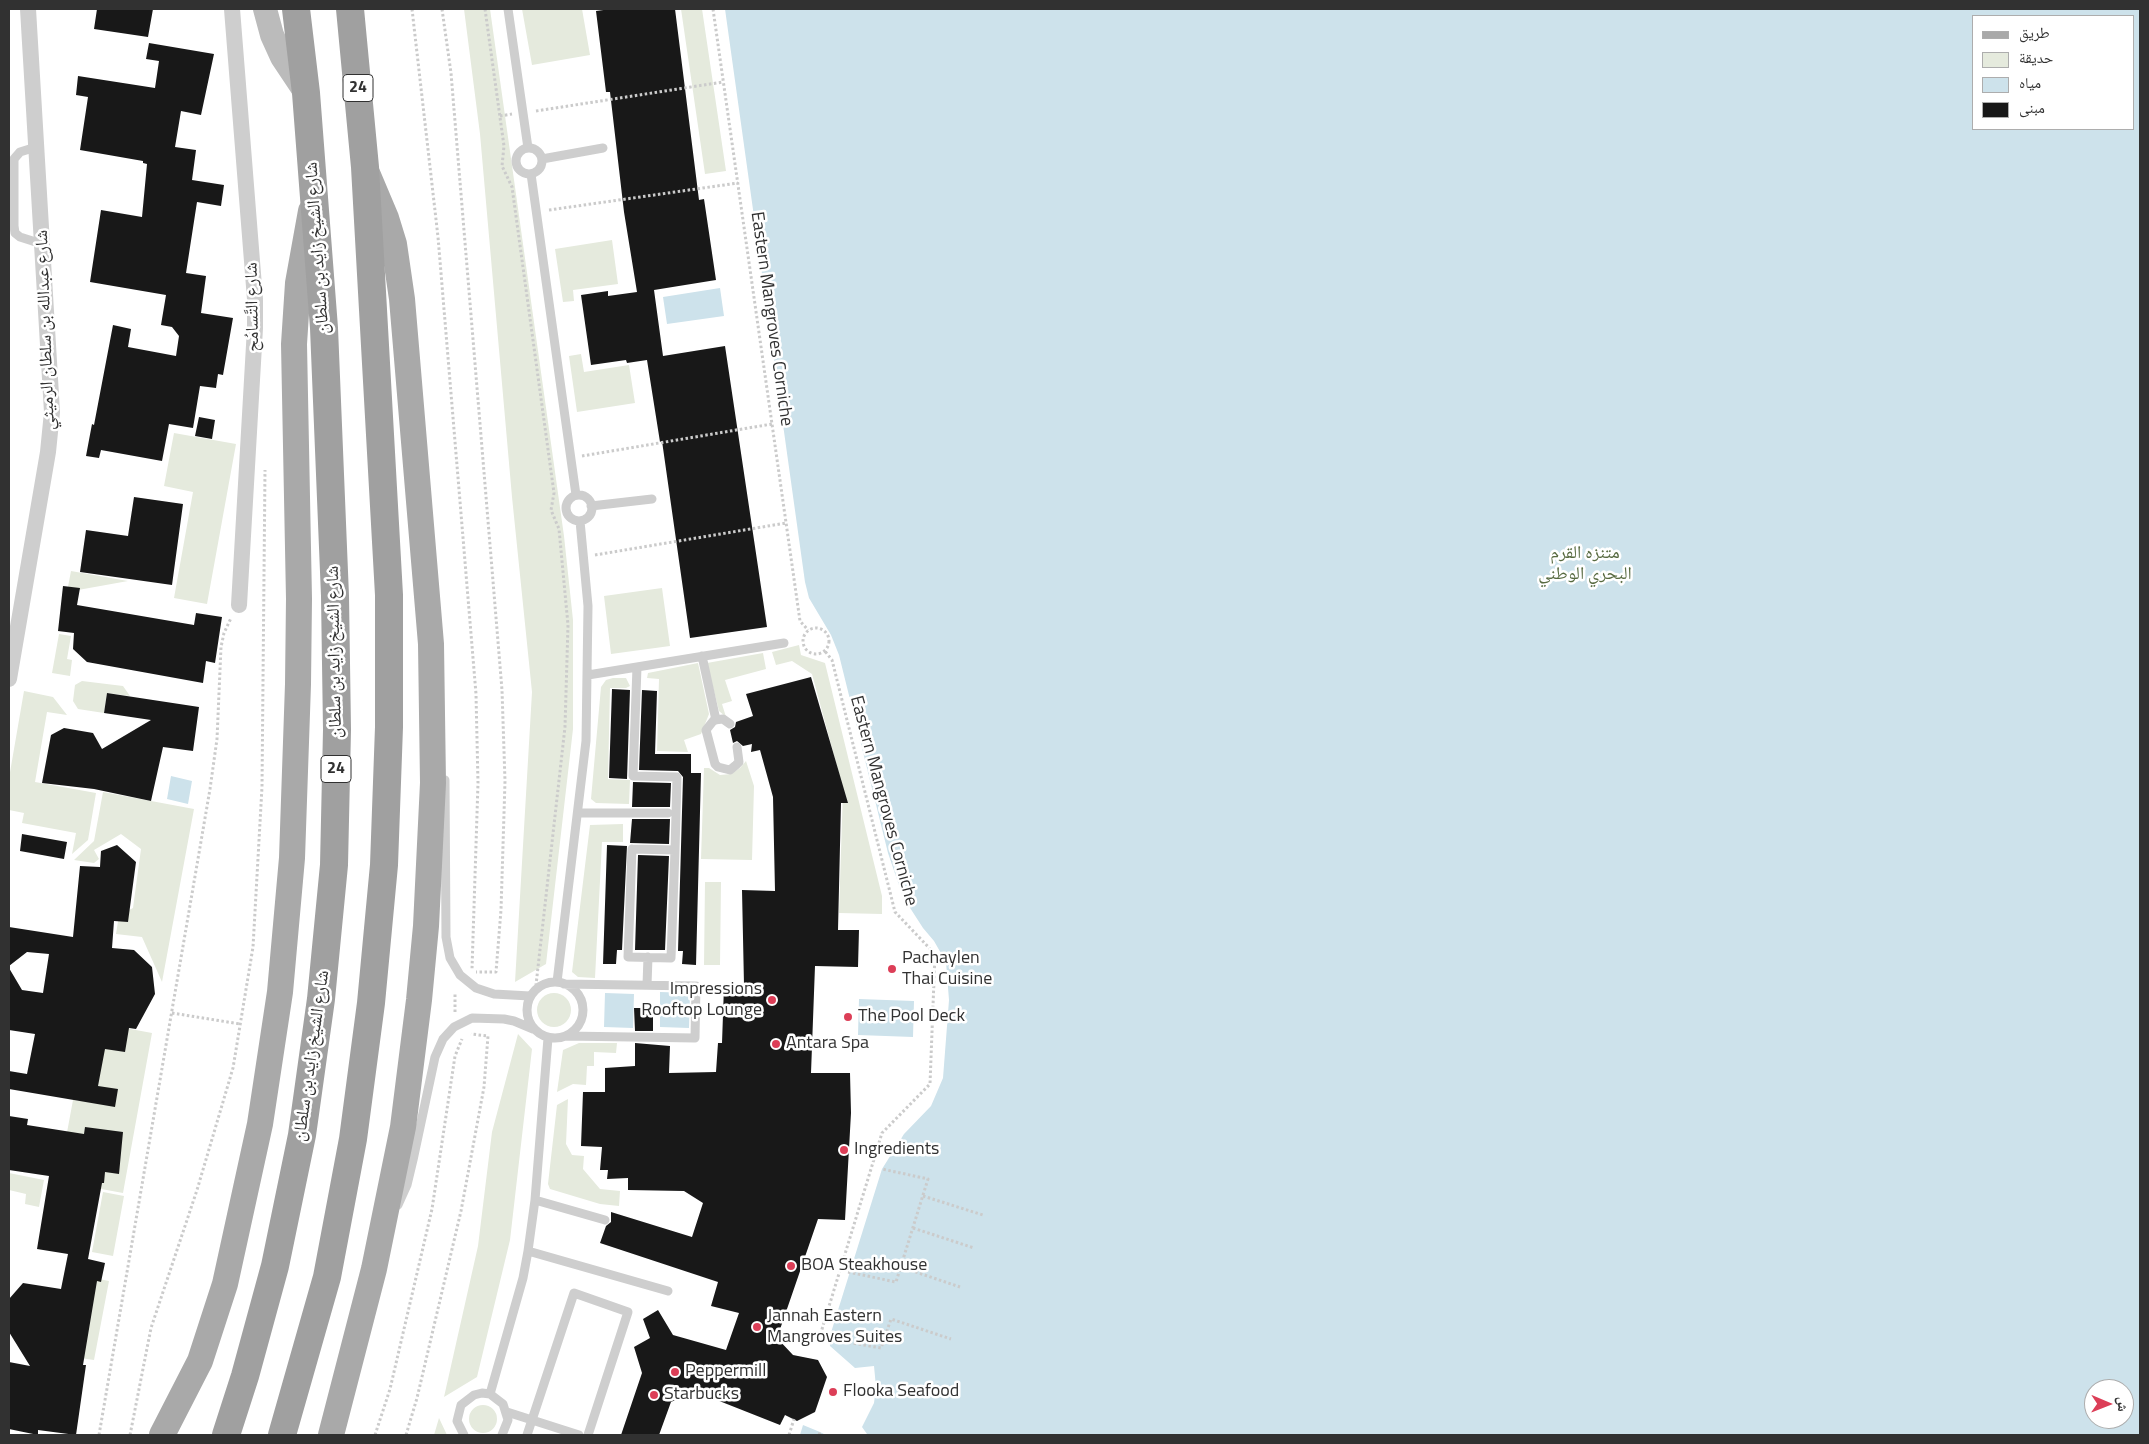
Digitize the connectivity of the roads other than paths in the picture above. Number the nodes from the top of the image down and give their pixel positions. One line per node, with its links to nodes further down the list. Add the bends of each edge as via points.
1 (28, 9): 8 (street, شارع عبدالله بن سلطان الرميثي)
2 (232, 9): 20 (street, شارع التَّسامُح, via 255,328)
3 (265, 9): 7 (main road, via 282,57)
4 (296, 9): 7 (highway, شارع الشيخ زايد بن سلطان / 24)
5 (350, 9): 12 (highway, 24)
6 (508, 9): 9 (lane)
7 (306, 93): 14 (highway, شارع الشيخ زايد بن سلطان / 24)
8 (36, 147): 15 (street, شارع عبدالله بن سلطان الرميثي); 15 (lane, via 20,152 14,159 14,226 20,237)
9 (528, 148): 11 (lane, via 538,152); 13 (lane, via 519,153 516,161 522,172)
10 (603, 148): 11 (lane)
11 (542, 159): 13 (lane, via 538,170)
12 (365, 167): 27 (main road, via 386,218 399,272 431,644); 55 (highway, 24, via 389,595 384,865 371,1003 353,1139 327,1276)
13 (531, 174): 16 (lane)
14 (314, 196): 48 (main road, via 302,254 294,336 298,684 286,934 260,1124 233,1254); 54 (highway, شارع الشيخ زايد بن سلطان / 24, via 324,328 336,596 334,865 321,999 302,1135 275,1266)
15 (42, 244): 21 (street, شارع عبدالله بن سلطان الرميثي, via 51,432)
16 (576, 495): 18 (lane, via 587,498); 19 (lane, via 569,500 566,512 572,519)
17 (652, 498): 18 (lane)
18 (591, 506): 19 (lane, via 590,514)
19 (580, 521): 25 (lane, via 588,606)
20 (239, 606)
21 (15, 607): 26 (street, شارع عبدالله بن سلطان الرميثي)
22 (784, 643): 23 (lane)
23 (702, 656): 24 (lane); 28 (lane)
24 (637, 667): 25 (lane); 35 (lane, via 633,776 677,777)
25 (588, 674): 33 (lane, via 586,742)
26 (9, 679)
27 (433, 714): 31 (lane); 45 (main road, via 431,852 419,1000 403,1127)
28 (716, 720): 29 (lane, via 723,719); 30 (lane, via 706,730 715,764 730,770 738,762)
29 (730, 724)
30 (737, 746)
31 (442, 748)
32 (444, 769): 39 (lane, via 446,937 450,958 460,975 476,988 494,994)
33 (578, 813): 34 (lane); 37 (lane)
34 (668, 813)
35 (675, 850): 36 (lane, via 671,958); 36 (lane, via 632,849 628,956)
36 (648, 958): 38 (lane)
37 (560, 983): 38 (lane); 39 (lane, via 543,984); 41 (lane, via 576,991 583,1008 579,1025)
38 (647, 985): 41 (lane, via 696,986 695,1038)
39 (533, 993): 40 (lane, via 527,1013)
40 (533, 1029): 42 (lane); 45 (lane, via 514,1021 472,1018 454,1027 443,1039 435,1057 406,1185)
41 (566, 1036): 42 (lane)
42 (548, 1038): 43 (lane)
43 (535, 1200): 44 (lane); 46 (lane)
44 (605, 1220)
45 (383, 1233): 56 (main road)
46 (528, 1251): 47 (lane); 49 (lane)
47 (668, 1291)
48 (200, 1361): 52 (main road); 53 (main road)
49 (490, 1394): 50 (lane, via 498,1398); 57 (lane, via 474,1395 461,1405 458,1421)
50 (507, 1412): 51 (lane); 58 (lane, via 508,1420)
51 (532, 1420): 59 (lane); 60 (lane); 61 (lane, via 574,1294 628,1312)
52 (162, 1435)
53 (175, 1435)
54 (226, 1435)
55 (282, 1435)
56 (331, 1435)
57 (464, 1435)
58 (502, 1435)
59 (527, 1435)
60 (579, 1435)
61 (588, 1435)

